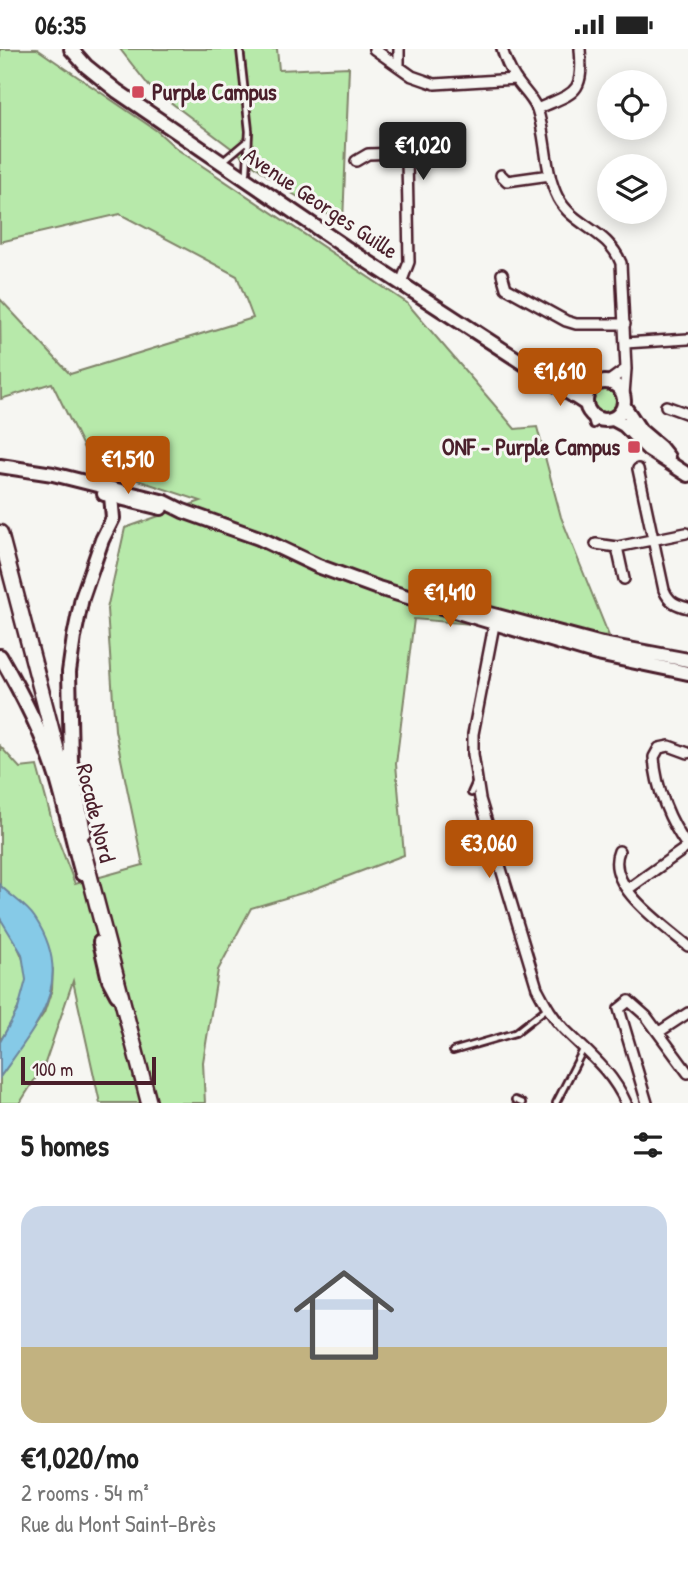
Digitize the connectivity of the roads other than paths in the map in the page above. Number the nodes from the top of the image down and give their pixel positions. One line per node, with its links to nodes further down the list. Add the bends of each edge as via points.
1 (71, 49): 12 (street, Avenue Georges Guille, via 117,91)
2 (240, 49): 10 (lane)
3 (374, 49): 7 (street)
4 (399, 49): 7 (street)
5 (502, 49): 8 (street)
6 (580, 49): 9 (street, via 582,68 574,92)
7 (399, 65): 8 (street, via 423,82 435,84)
8 (516, 79): 9 (street)
9 (537, 109): 14 (street)
10 (248, 140): 12 (lane); 15 (lane)
11 (356, 161): 17 (street, via 368,154 401,153 407,159 409,262)
12 (222, 162): 15 (street, Avenue Georges Guille)
13 (501, 175): 14 (street, via 507,181)
14 (550, 176): 18 (street, via 569,212 617,251)
15 (244, 177): 17 (street, Avenue Georges Guille)
16 (502, 274): 18 (street, via 506,288 566,321)
17 (401, 283): 23 (street, Avenue Georges Guille)
18 (625, 324): 20 (street)
19 (688, 339): 20 (street)
20 (625, 343): 21 (street)
21 (626, 369): 22 (street); 25 (street)
22 (608, 382): 24 (street); 25 (street, via 618,386)
23 (554, 384): 24 (street, Avenue Georges Guille); 27 (street, Avenue Georges Guille)
24 (590, 390): 27 (street)
25 (624, 400): 29 (street, via 620,414); 30 (street, via 640,429)
26 (666, 406): 28 (street)
27 (588, 408): 29 (street, via 595,418)
28 (688, 414)
29 (608, 420): 30 (street, via 624,425 648,449)
30 (675, 465): 33 (street)
31 (0, 466): 34 (street, via 50,482)
32 (638, 469): 40 (street)
33 (688, 475)
34 (108, 491): 35 (street); 36 (street, via 164,502); 37 (street)
35 (144, 505): 36 (street); 37 (street)
36 (183, 511): 45 (street, via 415,600)
37 (113, 517): 55 (street, via 82,598 69,672 71,761)
38 (0, 533): 55 (main road, Rocade Nord)
39 (686, 533): 40 (street)
40 (654, 539): 42 (street); 44 (street, via 668,599)
41 (596, 544): 42 (street)
42 (617, 547): 43 (street)
43 (624, 579)
44 (688, 608)
45 (495, 619): 47 (street); 48 (street, via 597,654); 50 (street, via 473,734)
46 (0, 656): 59 (street, via 41,736 56,778 109,980)
47 (688, 660)
48 (688, 673)
49 (688, 753): 52 (street, via 669,746 659,748 654,757 663,799)
50 (477, 780): 51 (lane); 57 (street, via 537,988)
51 (471, 793)
52 (688, 847): 54 (street)
53 (619, 851): 54 (street, via 615,859 618,872)
54 (628, 889): 56 (street, via 642,908)
55 (94, 894): 59 (main road, Rocade Nord)
56 (688, 946)
57 (547, 1008): 61 (street); 62 (lane, via 515,1033)
58 (688, 1013): 60 (street)
59 (126, 1014): 65 (main road, Rocade Nord)
60 (659, 1033): 63 (street); 69 (street, via 629,1001 619,1009)
61 (584, 1047): 67 (lane); 68 (street, via 610,1072)
62 (453, 1051)
63 (688, 1073)
64 (515, 1100): 66 (lane)
65 (149, 1103)
66 (522, 1103)
67 (556, 1103)
68 (626, 1103)
69 (647, 1103)

